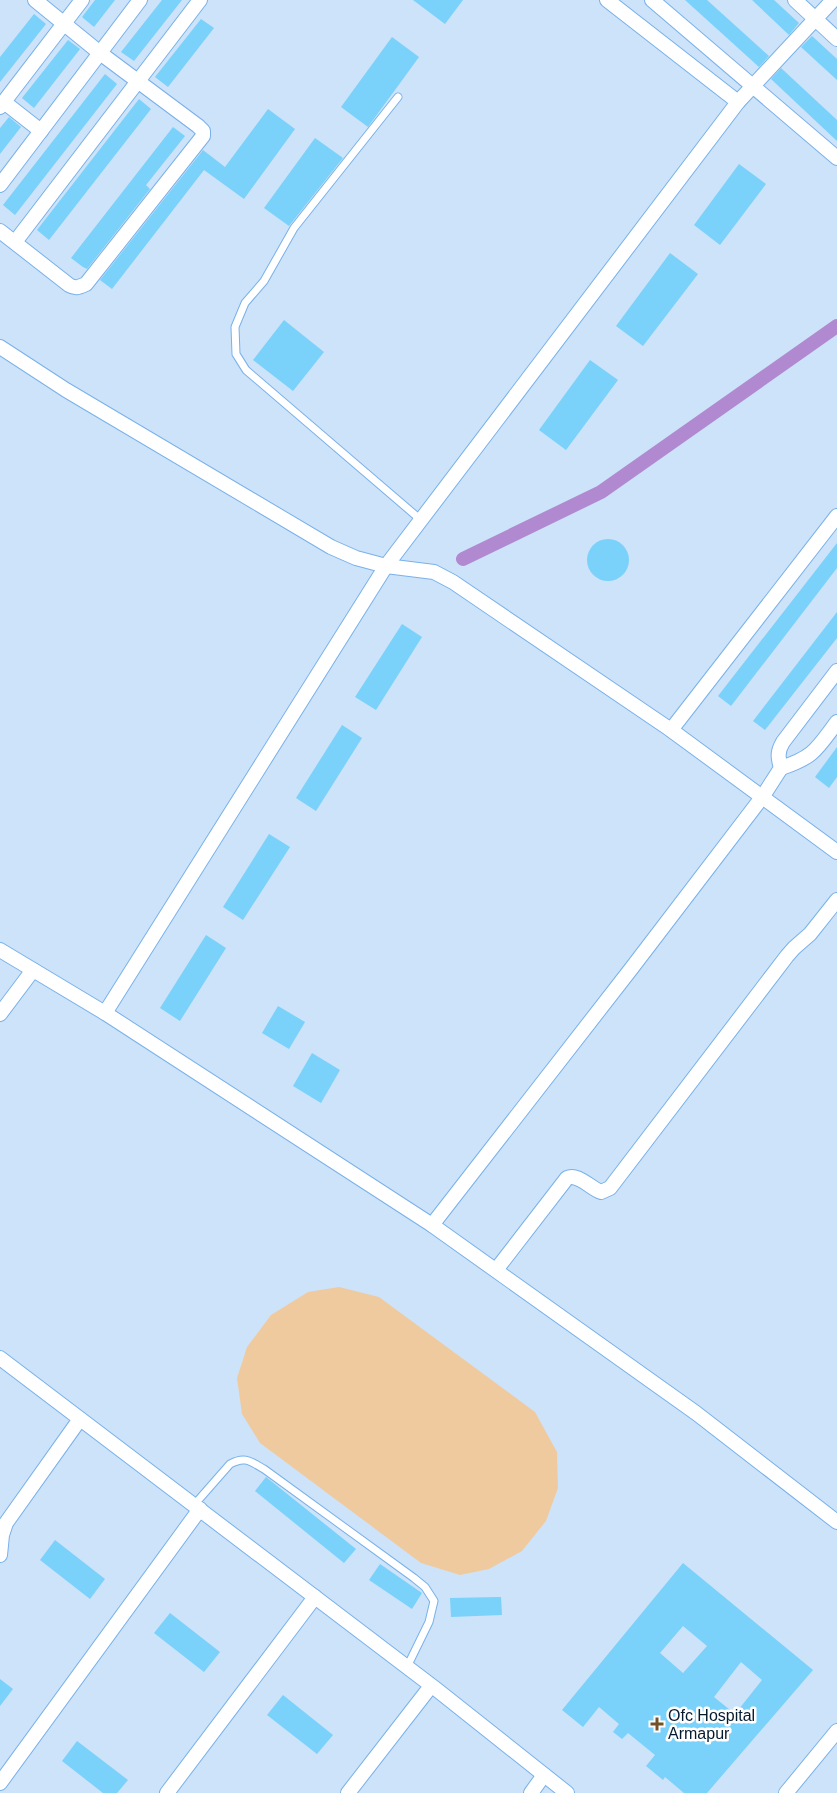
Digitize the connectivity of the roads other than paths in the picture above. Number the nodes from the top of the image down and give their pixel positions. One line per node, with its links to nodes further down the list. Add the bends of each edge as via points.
1 (34, 0): 10 (street)
2 (82, 0): 10 (street)
3 (140, 0): 12 (street)
4 (200, 0): 13 (street)
5 (606, 0): 16 (street)
6 (652, 0): 14 (street)
7 (795, 0): 9 (street)
8 (833, 0): 9 (street)
9 (815, 19): 11 (street); 14 (street)
10 (64, 23): 12 (street); 17 (street)
11 (837, 39)
12 (100, 53): 13 (street); 18 (street)
13 (138, 81): 22 (street); 22 (street, via 198,126 203,131 199,142 86,284 74,288)
14 (753, 86): 16 (street); 19 (street)
15 (398, 97): 25 (lane, via 294,228 264,281 245,303 235,327 236,354 246,370)
16 (738, 102): 25 (street)
17 (2, 105): 18 (street)
18 (41, 131): 20 (street)
19 (837, 158)
20 (0, 185)
21 (0, 231): 22 (street)
22 (15, 242)
23 (0, 347): 26 (street, via 66,390 331,547)
24 (837, 516): 29 (street)
25 (421, 520): 26 (street)
26 (386, 566): 29 (street, via 434,572 453,582); 36 (street)
27 (837, 671): 30 (street, via 782,742 778,756)
28 (837, 722): 30 (street, via 809,756)
29 (671, 730): 31 (street)
30 (781, 768): 31 (street)
31 (763, 796): 32 (street); 38 (street)
32 (837, 852)
33 (837, 900): 39 (street, via 810,934 787,956 610,1188 600,1192 577,1177 567,1178)
34 (0, 950): 35 (street)
35 (33, 970): 36 (street); 37 (street)
36 (105, 1013): 38 (street)
37 (0, 1014)
38 (432, 1225): 39 (street)
39 (496, 1270): 43 (street, via 696,1413)
40 (0, 1358): 41 (street)
41 (80, 1419): 42 (street); 44 (street, via 6,1523)
42 (197, 1507): 45 (street); 46 (lane, via 230,1464 244,1459 264,1469 425,1587 434,1601 433,1608); 50 (street)
43 (837, 1522)
44 (0, 1555)
45 (315, 1597): 46 (street); 51 (street)
46 (407, 1667): 47 (street)
47 (431, 1686): 49 (street); 52 (street)
48 (837, 1731): 55 (street)
49 (544, 1775): 53 (street); 54 (street)
50 (0, 1783)
51 (167, 1793)
52 (348, 1793)
53 (530, 1793)
54 (567, 1793)
55 (786, 1793)

